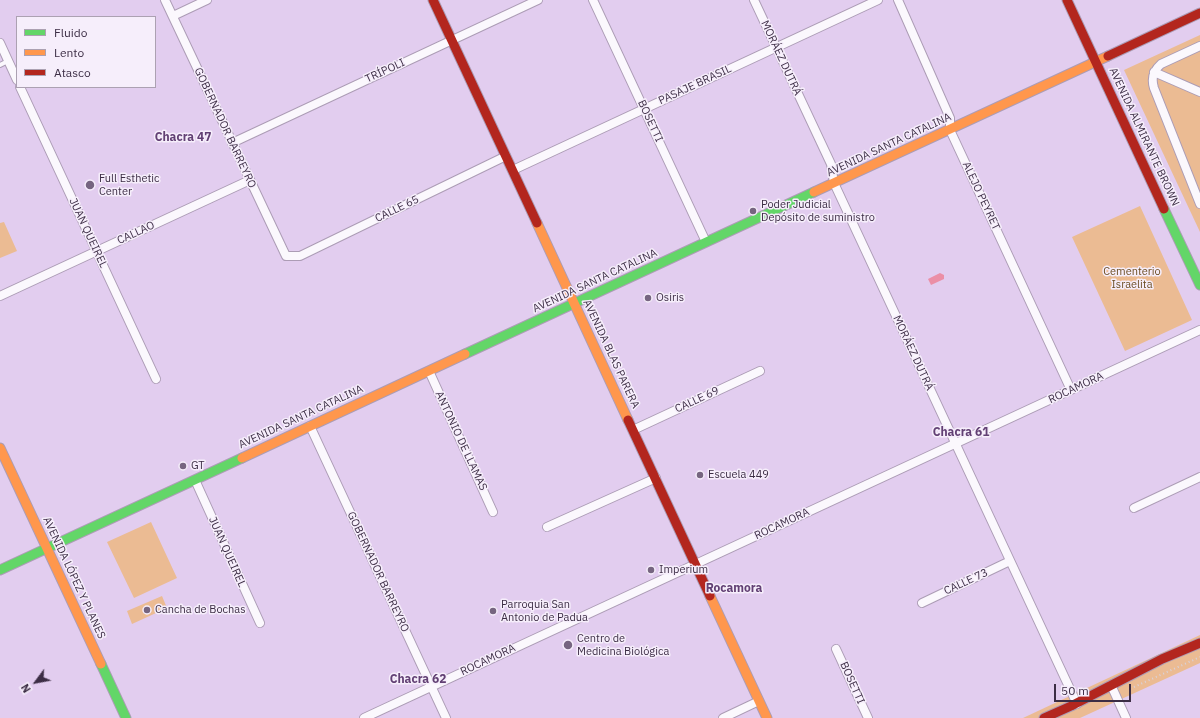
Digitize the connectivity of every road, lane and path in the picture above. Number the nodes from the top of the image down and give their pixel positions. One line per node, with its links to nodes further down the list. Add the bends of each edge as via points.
1 (165, 0): 11 (street, GOBERNADOR BARREYRO)
2 (207, 0): 11 (street)
3 (433, 0): 12 (main road, AVENIDA BLAS PARERA)
4 (538, 0): 12 (street, TRÍPOLI)
5 (593, 0): 23 (street, BOSETTI)
6 (754, 0): 15 (street, MORÁEZ DUTRÁ)
7 (878, 0): 15 (street, PASAJE BRASIL)
8 (898, 0): 24 (street, ALEJO PEYRET, via 950,118)
9 (1067, 0): 17 (main road, AVENIDA ALMIRANTE BROWN)
10 (1200, 13): 17 (main road, AVENIDA SANTA CATALINA)
11 (173, 16): 25 (street, GOBERNADOR BARREYRO)
12 (452, 40): 25 (street, TRÍPOLI); 26 (main road, AVENIDA BLAS PARERA)
13 (0, 43): 16 (street)
14 (1200, 46): 19 (street, via 1161,64)
15 (776, 47): 23 (street, PASAJE BRASIL); 29 (street, MORÁEZ DUTRÁ, via 831,164)
16 (8, 61): 18 (lane); 20 (street)
17 (1096, 62): 24 (main road, AVENIDA SANTA CATALINA); 35 (main road, AVENIDA ALMIRANTE BROWN)
18 (0, 65)
19 (1154, 72): 22 (street); 30 (street, via 1154,88)
20 (16, 78)
21 (20, 88): 33 (street, JUAN QUEIREL)
22 (1200, 92)
23 (644, 109): 27 (street, PASAJE BRASIL); 32 (street, BOSETTI)
24 (950, 130): 29 (main road, AVENIDA SANTA CATALINA); 42 (street, ALEJO PEYRET)
25 (232, 143): 28 (street, GOBERNADOR BARREYRO)
26 (506, 156): 27 (main road, AVENIDA BLAS PARERA); 34 (street, CALLE 65, via 300,256)
27 (513, 170): 37 (main road, AVENIDA BLAS PARERA)
28 (250, 180): 33 (street, CALLAO); 34 (street, GOBERNADOR BARREYRO)
29 (834, 183): 32 (main road, AVENIDA SANTA CATALINA); 45 (street, MORÁEZ DUTRÁ)
30 (1198, 193): 31 (street)
31 (1200, 204)
32 (706, 242): 37 (main road, AVENIDA SANTA CATALINA)
33 (96, 251): 36 (street, CALLAO); 41 (street, JUAN QUEIREL)
34 (286, 256)
35 (1200, 285)
36 (0, 296)
37 (575, 304): 39 (main road, AVENIDA SANTA CATALINA); 44 (main road, AVENIDA BLAS PARERA)
38 (1200, 330): 42 (street, ROCAMORA)
39 (429, 371): 43 (main road, AVENIDA SANTA CATALINA); 51 (street, ANTONIO DE LLAMAS)
40 (760, 371): 44 (street, CALLE 69)
41 (156, 379)
42 (1071, 390): 45 (street, ROCAMORA)
43 (310, 426): 49 (main road, AVENIDA SANTA CATALINA); 63 (street, GOBERNADOR BARREYRO)
44 (633, 430): 48 (main road, AVENIDA BLAS PARERA)
45 (956, 444): 54 (street, MORÁEZ DUTRÁ); 55 (street, ROCAMORA)
46 (0, 448): 53 (main road, AVENIDA LÓPEZ Y PLANES)
47 (1200, 477): 50 (street)
48 (656, 478): 52 (street); 55 (main road, AVENIDA BLAS PARERA)
49 (195, 480): 53 (main road, AVENIDA SANTA CATALINA); 58 (street, JUAN QUEIREL)
50 (1134, 508)
51 (493, 512)
52 (547, 527)
53 (47, 549): 56 (main road, AVENIDA SANTA CATALINA); 68 (main road, AVENIDA LÓPEZ Y PLANES)
54 (1010, 561): 57 (street, CALLE 73); 66 (street, MORÁEZ DUTRÁ)
55 (696, 564): 63 (street, ROCAMORA); 65 (main road, AVENIDA BLAS PARERA)
56 (0, 570)
57 (922, 603)
58 (260, 623)
59 (1200, 642): 62 (main road)
60 (836, 649): 73 (street, BOSETTI)
61 (1200, 657): 64 (path)
62 (1111, 685): 64 (street); 66 (main road)
63 (432, 687): 69 (street, ROCAMORA); 70 (street, GOBERNADOR BARREYRO)
64 (1116, 695): 74 (street)
65 (760, 701): 71 (street); 72 (main road, AVENIDA BLAS PARERA)
66 (1077, 704): 67 (main road)
67 (1048, 717)
68 (126, 718)
69 (364, 718)
70 (446, 718)
71 (723, 718)
72 (767, 718)
73 (868, 718)
74 (1126, 718)

